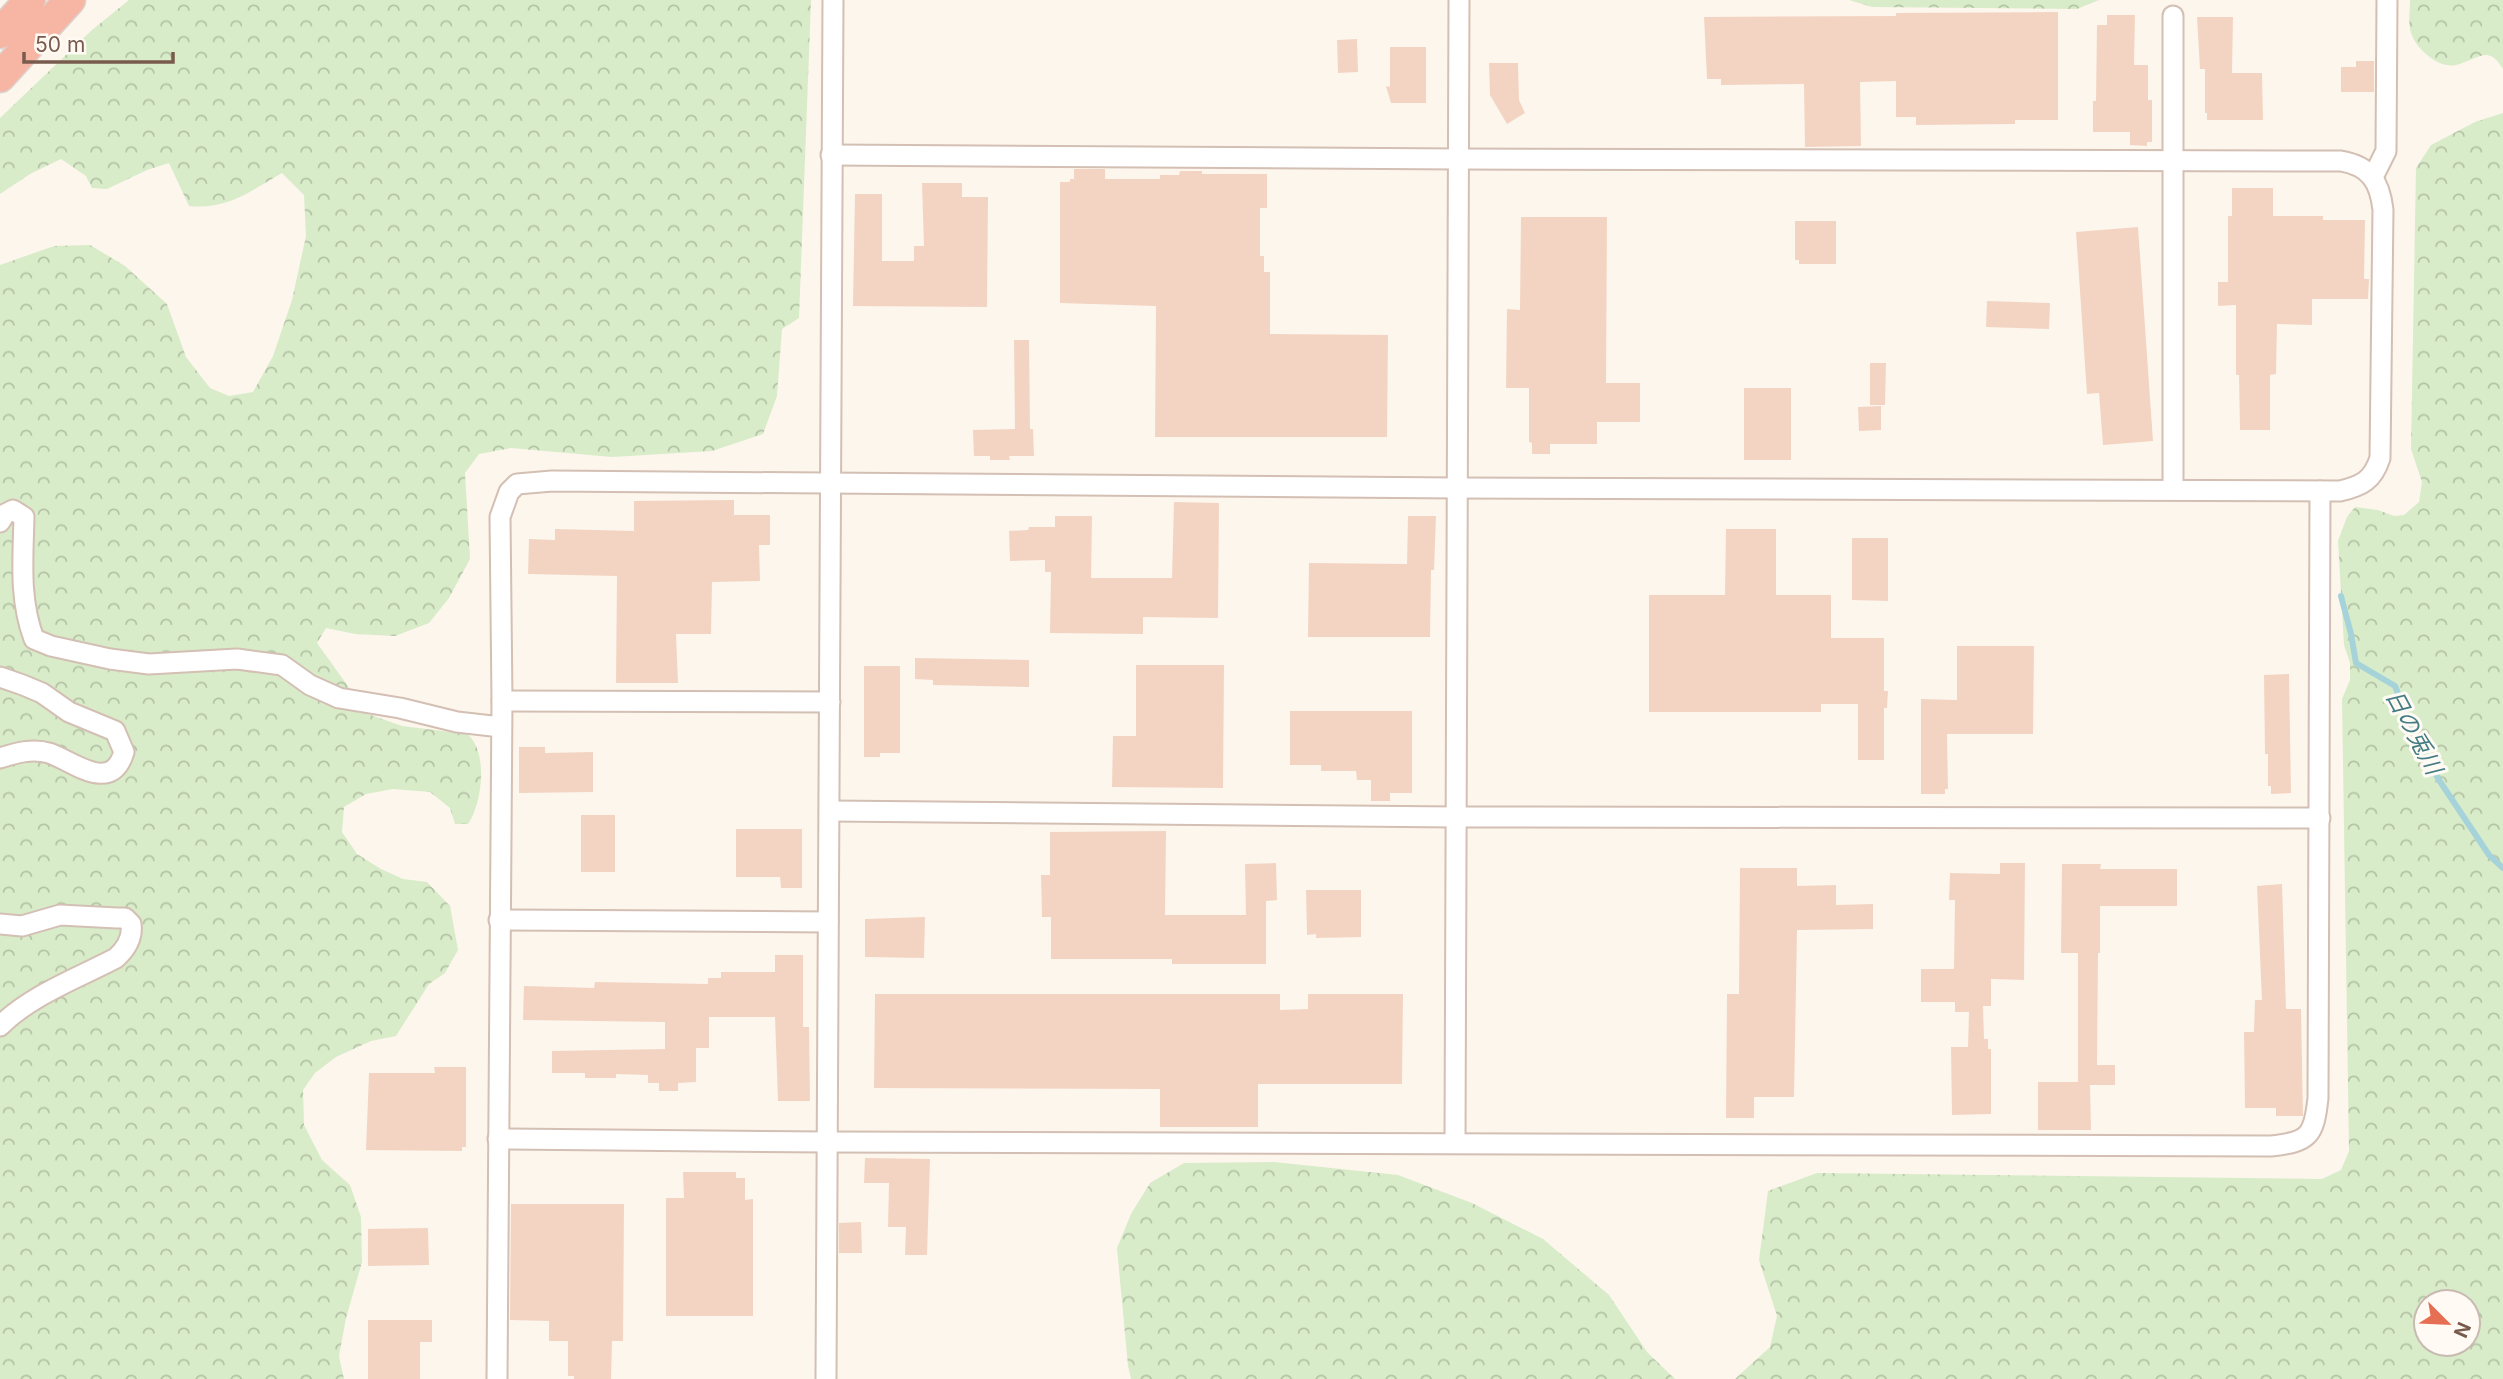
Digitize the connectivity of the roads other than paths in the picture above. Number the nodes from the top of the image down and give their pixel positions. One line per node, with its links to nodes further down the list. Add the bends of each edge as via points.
1 (30, 0): 7 (highway)
2 (70, 0): 8 (highway)
3 (833, 0): 9 (street)
4 (1459, 0): 10 (street)
5 (2387, 0): 12 (street, via 2386,151)
6 (2173, 16): 11 (street)
7 (0, 33)
8 (2, 75)
9 (831, 155): 10 (street); 13 (street)
10 (1458, 159): 11 (street); 14 (street)
11 (2174, 162): 12 (street, via 2341,161 2365,169); 15 (street)
12 (2373, 177): 16 (street, via 2383,210 2380,458 2368,481 2340,491)
13 (829, 482): 14 (street); 19 (street, via 517,484 500,517); 20 (street)
14 (1458, 488): 15 (street); 24 (street)
15 (2173, 489): 16 (street)
16 (2320, 491): 25 (street)
17 (0, 522): 21 (street, via 13,510 24,517 25,616 34,639 51,646 149,664 260,661 282,665 339,698)
18 (0, 677): 22 (street, via 115,731 124,752 116,766 97,773 48,753 27,750)
19 (502, 701): 20 (street); 21 (street)
20 (830, 702): 23 (street)
21 (501, 727): 26 (street)
22 (0, 758)
23 (830, 811): 24 (street); 27 (street)
24 (1455, 817): 25 (street); 32 (street)
25 (2320, 818): 32 (street, via 2318,1098 2314,1126 2308,1137 2297,1143)
26 (499, 920): 27 (street); 30 (street)
27 (828, 922): 31 (street)
28 (0, 924): 29 (street, via 22,926 60,915 125,918 132,932 126,949 116,958 38,998)
29 (0, 1026)
30 (498, 1139): 31 (street); 33 (street)
31 (827, 1142): 32 (street); 34 (street)
32 (1455, 1143)
33 (497, 1379)
34 (825, 1379)

